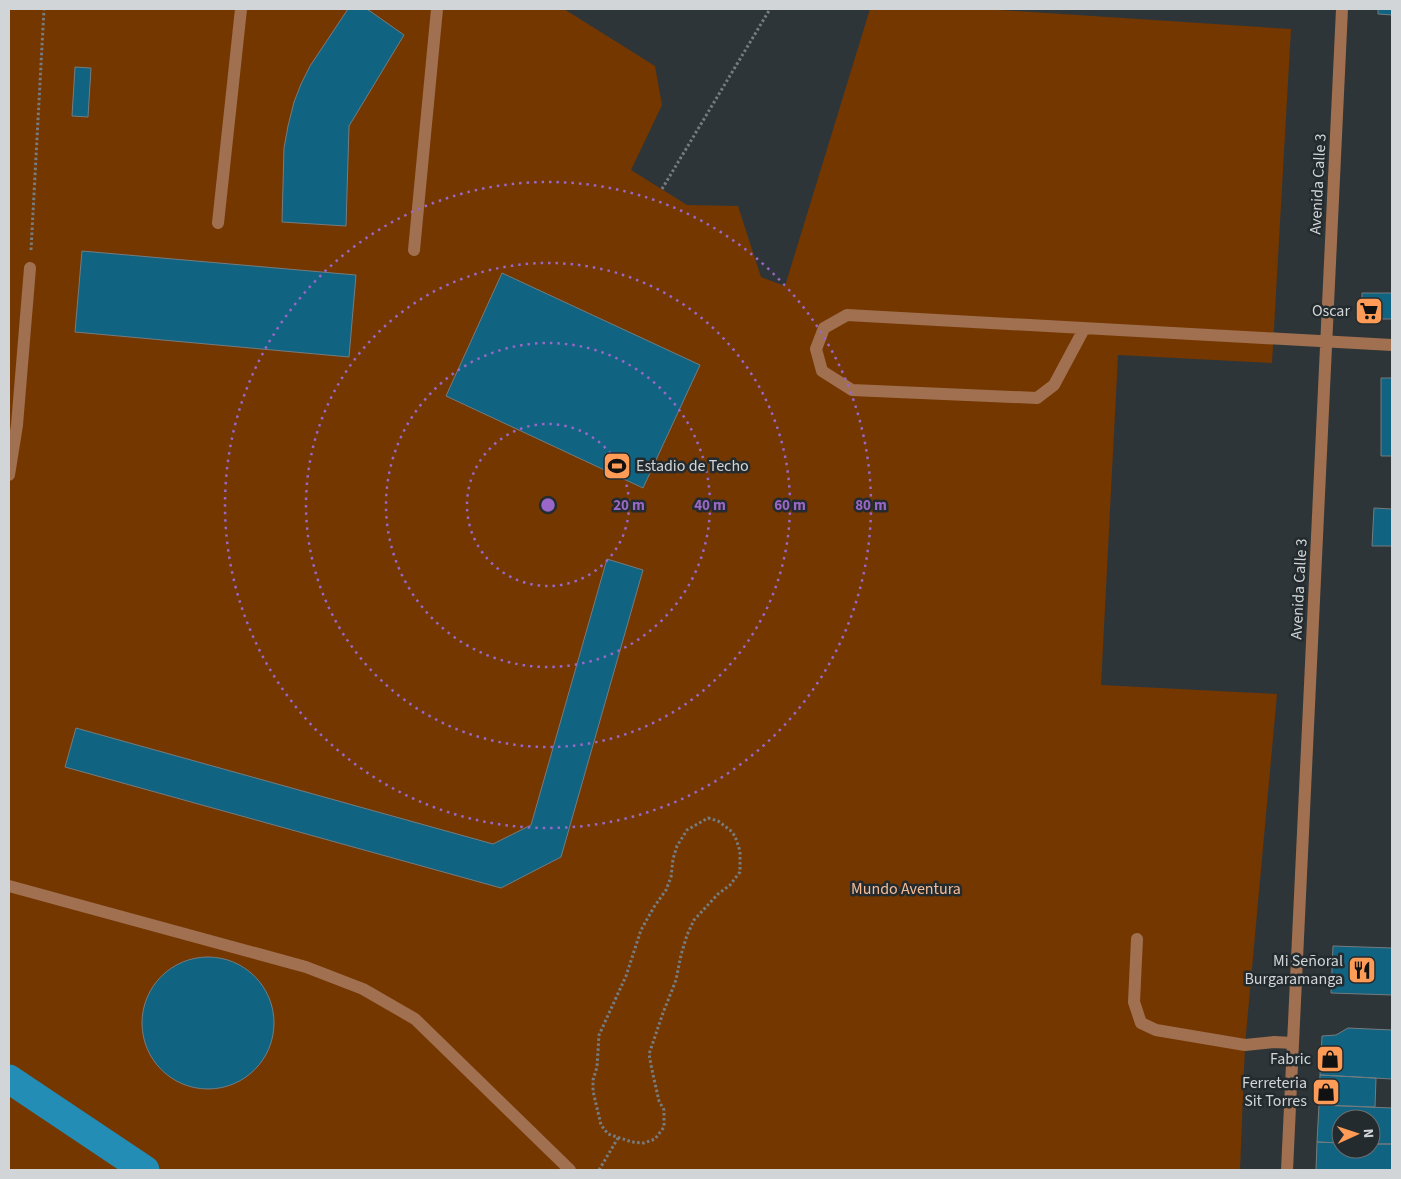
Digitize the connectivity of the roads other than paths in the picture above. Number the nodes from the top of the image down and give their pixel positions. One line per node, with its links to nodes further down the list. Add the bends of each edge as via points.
1 (241, 9): 4 (street)
2 (436, 9): 5 (street)
3 (1342, 9): 8 (street, Avenida Calle 3)
4 (218, 223)
5 (414, 250)
6 (30, 268): 10 (street, via 18,418)
7 (1084, 329): 7 (street, via 847,314 824,328 816,349 822,371 852,390 1037,398 1054,385); 8 (street)
8 (1327, 342): 9 (street); 13 (street, Avenida Calle 3)
9 (1392, 345)
10 (9, 475)
11 (9, 886): 14 (street, via 306,967 363,989 415,1019)
12 (1137, 939): 13 (street, via 1134,1002 1141,1023 1156,1030 1245,1044)
13 (1293, 1043): 15 (street, Avenida Calle 3)
14 (570, 1170)
15 (1288, 1170)

